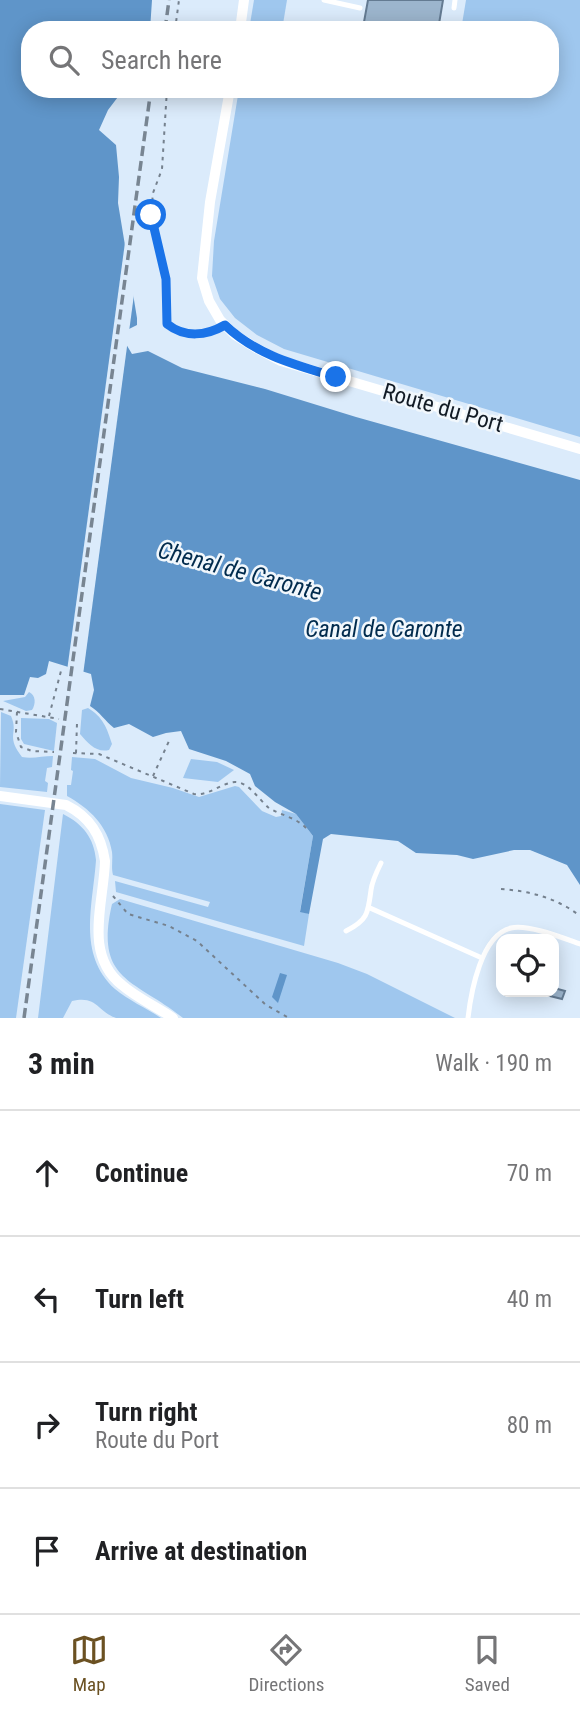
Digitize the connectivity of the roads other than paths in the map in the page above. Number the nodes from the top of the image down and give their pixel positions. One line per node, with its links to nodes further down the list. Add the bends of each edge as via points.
1 (244, 0): 6 (street)
2 (324, 0): 4 (lane)
3 (455, 0): 5 (lane)
4 (360, 8)
5 (454, 8)
6 (241, 21)
7 (228, 98): 8 (street, Route du Port, via 202,278 209,301 225,325 281,361)
8 (580, 449)
9 (0, 796): 15 (street, via 56,802 76,810 94,827 105,860 98,939 107,970 123,986)
10 (381, 863): 11 (lane, via 371,889)
11 (370, 908): 12 (lane, via 362,921); 14 (lane)
12 (345, 932)
13 (580, 944): 14 (lane, via 523,927 511,928 492,940)
14 (482, 958): 16 (lane)
15 (173, 1018)
16 (468, 1018)

